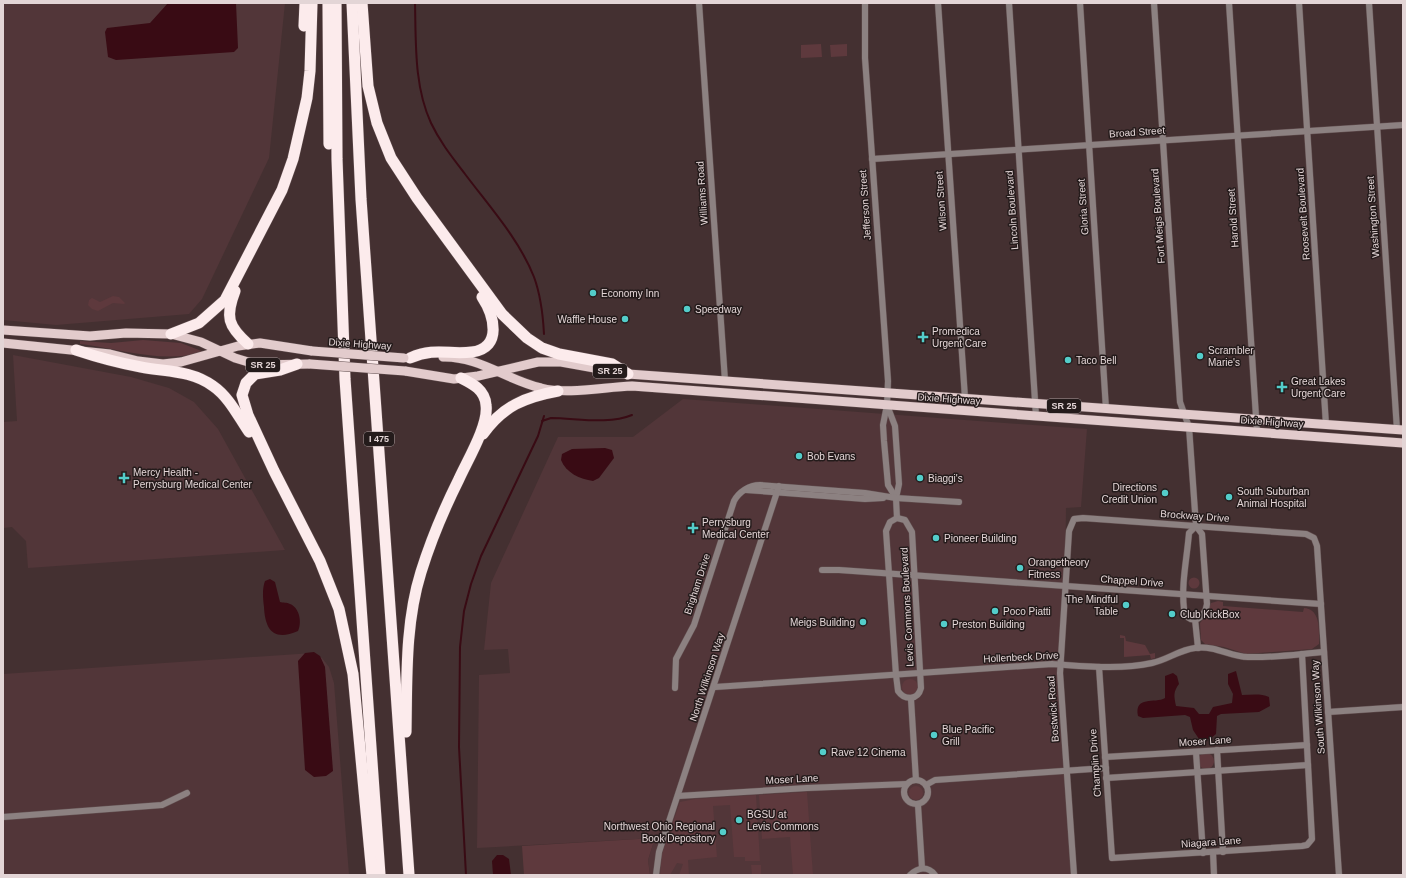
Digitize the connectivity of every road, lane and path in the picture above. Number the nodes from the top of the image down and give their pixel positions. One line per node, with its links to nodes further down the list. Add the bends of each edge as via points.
1 (304, 3): 16 (highway)
2 (312, 3): 16 (highway, via 310,71)
3 (328, 3): 41 (highway, via 332,216)
4 (336, 3): 41 (highway, I 475, via 337,159)
5 (352, 3): 103 (highway, I 475, via 361,191)
6 (362, 3): 26 (highway, via 365,58 372,104 383,141)
7 (699, 3): 42 (street, Williams Road)
8 (865, 3): 25 (street, Jefferson Street, via 865,58)
9 (938, 3): 24 (street, Wilson Street)
10 (1009, 3): 23 (street, Lincoln Boulevard)
11 (1080, 3): 22 (street, Gloria Street)
12 (1154, 3): 21 (street, Fort Meigs Boulevard)
13 (1229, 3): 20 (street, Harold Street)
14 (1299, 3): 19 (street, Roosevelt Boulevard)
15 (1369, 3): 18 (street, Washington Street)
16 (304, 107): 27 (highway, via 293,159 282,190)
17 (1403, 125): 18 (street, Broad Street)
18 (1377, 126): 19 (street, Broad Street); 54 (street, Washington Street)
19 (1308, 131): 20 (street, Broad Street); 52 (street, Roosevelt Boulevard)
20 (1238, 135): 21 (street, Broad Street); 51 (street, Harold Street)
21 (1163, 140): 22 (street, Broad Street); 49 (street, Fort Meigs Boulevard, via 1180,402)
22 (1089, 145): 23 (street, Broad Street); 48 (street, Gloria Street)
23 (1018, 150): 24 (street, Broad Street); 46 (street, Lincoln Boulevard)
24 (948, 155): 25 (street, Broad Street); 45 (street, Wilson Street)
25 (872, 159): 44 (street, Jefferson Street, via 888,381)
26 (401, 174): 36 (highway, via 421,210 490,311 494,328 489,341 478,350 428,352); 39 (highway, via 514,327 542,348 559,354 612,364)
27 (255, 245): 30 (highway, via 224,300 199,323); 33 (highway, via 230,303 228,314 231,327)
28 (3, 330): 29 (main road, Dixie Highway)
29 (60, 334): 30 (main road, Dixie Highway); 31 (main road, via 40,338)
30 (171, 334): 35 (main road, Dixie Highway / SR 25, via 201,342)
31 (3, 336)
32 (3, 343): 34 (main road, Dixie Highway)
33 (248, 344): 35 (main road, Dixie Highway); 36 (main road, Dixie Highway, bridge, via 272,344 312,352)
34 (76, 350): 35 (main road, Dixie Highway, via 163,364 181,362); 58 (highway, via 132,365 186,373 213,386 229,401)
35 (220, 351): 37 (main road, Dixie Highway / SR 25, via 258,365)
36 (407, 358): 38 (main road, Dixie Highway / SR 25, via 448,357 477,363)
37 (297, 364): 40 (main road, Dixie Highway / SR 25, bridge, via 405,371 444,378); 58 (highway, via 256,374 246,383 242,394 248,415)
38 (497, 372): 39 (main road, Dixie Highway / SR 25, via 538,362 561,362); 40 (main road, Dixie Highway / SR 25); 43 (main road, Dixie Highway / SR 25, via 524,383)
39 (628, 374): 42 (main road, Dixie Highway / SR 25)
40 (461, 378): 57 (highway, via 480,389 486,405)
41 (345, 379): 110 (highway, I 475)
42 (725, 381): 44 (main road, Dixie Highway / SR 25)
43 (558, 391): 47 (main road, Dixie Highway / SR 25, via 632,386); 57 (highway, via 520,401 492,422)
44 (886, 392): 45 (main road, Dixie Highway / SR 25); 47 (street, Jefferson Street)
45 (965, 398): 46 (main road, Dixie Highway / SR 25)
46 (1035, 404): 48 (main road, Dixie Highway / SR 25); 50 (street, Lincoln Boulevard)
47 (887, 405): 50 (main road, Dixie Highway / SR 25); 60 (street, via 895,426 899,484); 60 (street, via 883,425 888,485)
48 (1106, 409): 49 (main road, Dixie Highway / SR 25)
49 (1184, 415): 51 (main road, Dixie Highway / SR 25); 53 (street, Fort Meigs Boulevard)
50 (1036, 416): 53 (main road, Dixie Highway / SR 25)
51 (1257, 420): 52 (main road, Dixie Highway / SR 25); 55 (street, Harold Street)
52 (1326, 425): 54 (main road, Dixie Highway / SR 25)
53 (1189, 427): 55 (main road, Dixie Highway / SR 25); 64 (street, Fort Meigs Boulevard)
54 (1400, 430)
55 (1257, 432): 56 (main road, Dixie Highway / SR 25)
56 (1403, 443)
57 (475, 446): 103 (highway, via 437,528 415,595 407,687)
58 (274, 471): 109 (highway, via 320,561 345,632 354,688)
59 (778, 490): 60 (street, Brigham Drive, via 865,493); 81 (street, North Wilkinson Way); 82 (street, Brigham Drive, via 756,485 737,495 694,624 676,658)
60 (896, 498): 61 (street, Brigham Drive); 62 (street)
61 (959, 502)
62 (897, 518): 67 (street, Levis Commons Boulevard, via 890,522 886,531); 68 (street, Levis Commons Boulevard, via 905,520 911,527)
63 (1074, 519): 64 (street, Brockway Drive); 69 (street, Bostwick Road, via 1069,527)
64 (1196, 526): 65 (street, Brockway Drive, via 1306,534); 70 (street, via 1189,533); 71 (street, via 1202,534)
65 (1314, 538): 72 (street, South Wilkinson Way, via 1317,546)
66 (822, 570): 67 (street, Chappel Drive)
67 (889, 573): 68 (street, Chappel Drive); 80 (street, Levis Commons Boulevard)
68 (915, 575): 69 (street, Chappel Drive); 79 (street, Levis Commons Boulevard)
69 (1065, 586): 70 (street, Chappel Drive); 77 (street, Bostwick Road)
70 (1183, 595): 71 (street, Chappel Drive); 73 (street, via 1186,613)
71 (1206, 596): 72 (street, Chappel Drive); 73 (street, via 1205,613)
72 (1321, 604): 75 (street, South Wilkinson Way)
73 (1195, 619): 74 (street)
74 (1198, 648): 76 (street, Hollenbeck Drive, via 1219,649 1247,657); 78 (street, Hollenbeck Drive, via 1179,651 1152,663)
75 (1324, 652): 76 (street, Hollenbeck Drive); 85 (street, South Wilkinson Way)
76 (1302, 654): 86 (street)
77 (1061, 665): 78 (street, Hollenbeck Drive); 79 (street, Hollenbeck Drive); 93 (street, Bostwick Road)
78 (1099, 667): 89 (street, Champlin Drive)
79 (921, 673): 80 (street, Hollenbeck Drive); 83 (street, Levis Commons Boulevard, via 920,691)
80 (896, 675): 81 (street, Hollenbeck Drive); 83 (street, Levis Commons Boulevard, via 898,691 905,698)
81 (715, 687): 100 (street, North Wilkinson Way)
82 (675, 688)
83 (911, 699): 96 (street)
84 (1403, 706): 85 (street)
85 (1328, 712): 117 (street, South Wilkinson Way)
86 (1307, 745): 87 (street, Moser Lane); 90 (street)
87 (1217, 750): 88 (street, Moser Lane); 92 (street)
88 (1196, 752): 89 (street, Moser Lane); 94 (street)
89 (1105, 757): 91 (street, Champlin Drive)
90 (1308, 765): 92 (street); 105 (street, Niagara Lane, via 1312,834 1310,843 1302,846)
91 (1106, 768): 93 (street); 95 (street, Champlin Drive)
92 (1218, 770): 94 (street); 105 (street)
93 (1067, 771): 98 (street, via 935,780); 115 (street, Bostwick Road)
94 (1198, 772): 95 (street); 106 (street)
95 (1106, 778): 107 (street, Champlin Drive)
96 (916, 780): 97 (street); 98 (street)
97 (907, 784): 100 (street, Moser Lane); 101 (street, via 905,797)
98 (926, 785): 101 (street, via 927,796)
99 (187, 793): 102 (street, via 162,805)
100 (678, 796): 112 (street, North Wilkinson Way, via 659,852)
101 (918, 805): 108 (street)
102 (3, 817)
103 (406, 832): 111 (highway, I 475)
104 (1213, 852): 105 (street, Niagara Lane); 106 (street, Niagara Lane); 116 (street)
105 (1223, 852)
106 (1203, 853): 107 (street, Niagara Lane)
107 (1112, 858)
108 (922, 868): 113 (street); 114 (street)
109 (372, 875)
110 (380, 875)
111 (409, 875)
112 (656, 875)
113 (910, 875)
114 (935, 875)
115 (1074, 875)
116 (1214, 875)
117 (1339, 875)

